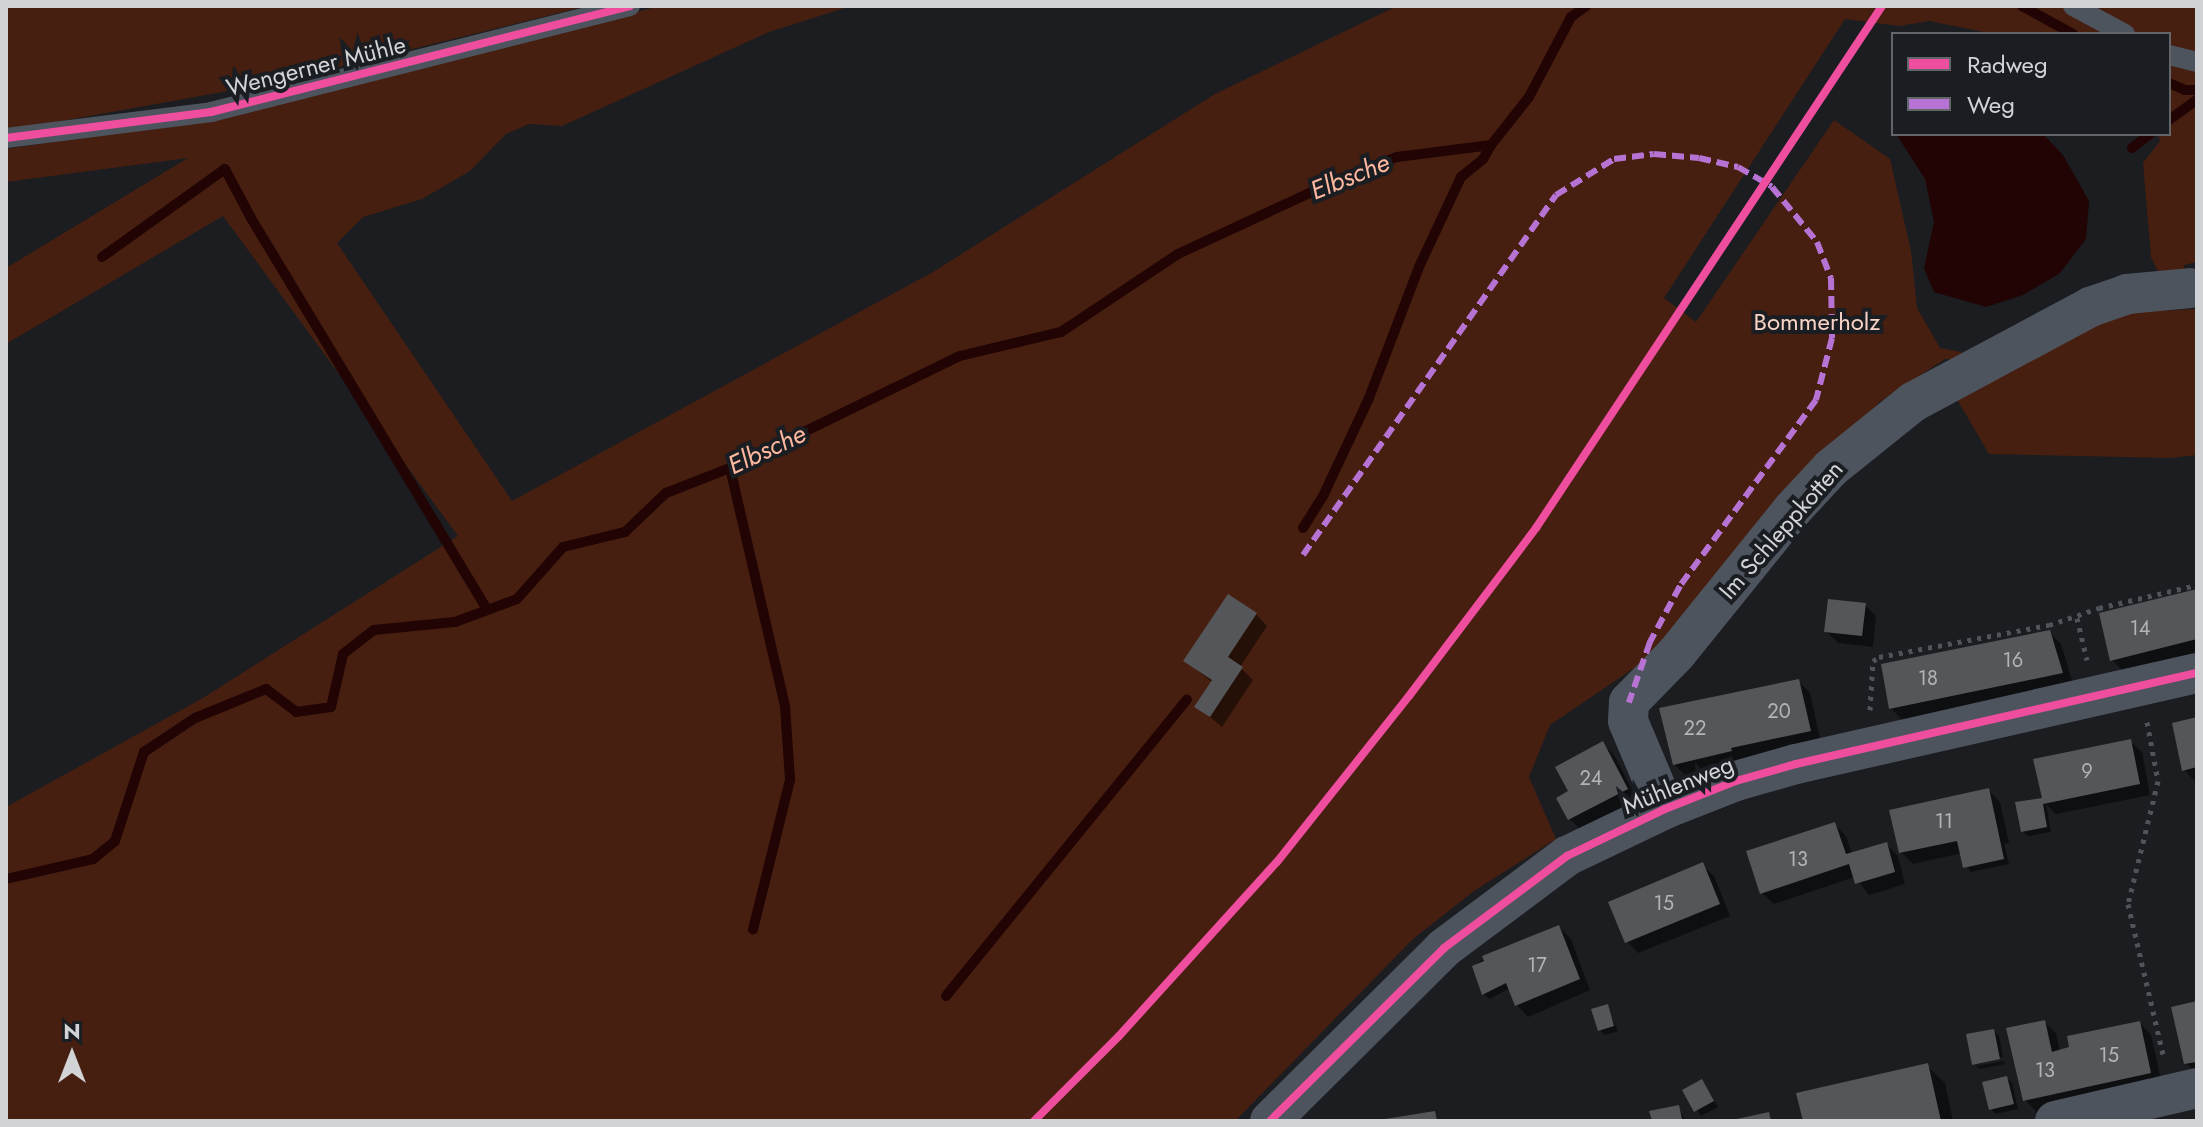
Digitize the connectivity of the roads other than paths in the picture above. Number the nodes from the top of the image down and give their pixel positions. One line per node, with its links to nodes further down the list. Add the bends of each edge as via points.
1 (630, 6): 6 (lane, Wengerner Mühle, via 211,112)
2 (2073, 6): 3 (lane)
3 (2121, 32)
4 (2171, 56): 5 (lane)
5 (2197, 62)
6 (6, 138)
7 (2193, 288): 9 (street, Im Schleppkotten, via 2127,294 2090,307 1913,402 1831,468 1676,654 1629,702 1628,721)
8 (2197, 673): 9 (street, Mühlenweg, via 1868,746 1736,781)
9 (1665, 809): 11 (street, Mühlenweg, via 1567,856 1444,948)
10 (2182, 1079): 12 (street)
11 (1270, 1121)
12 (2055, 1121)

